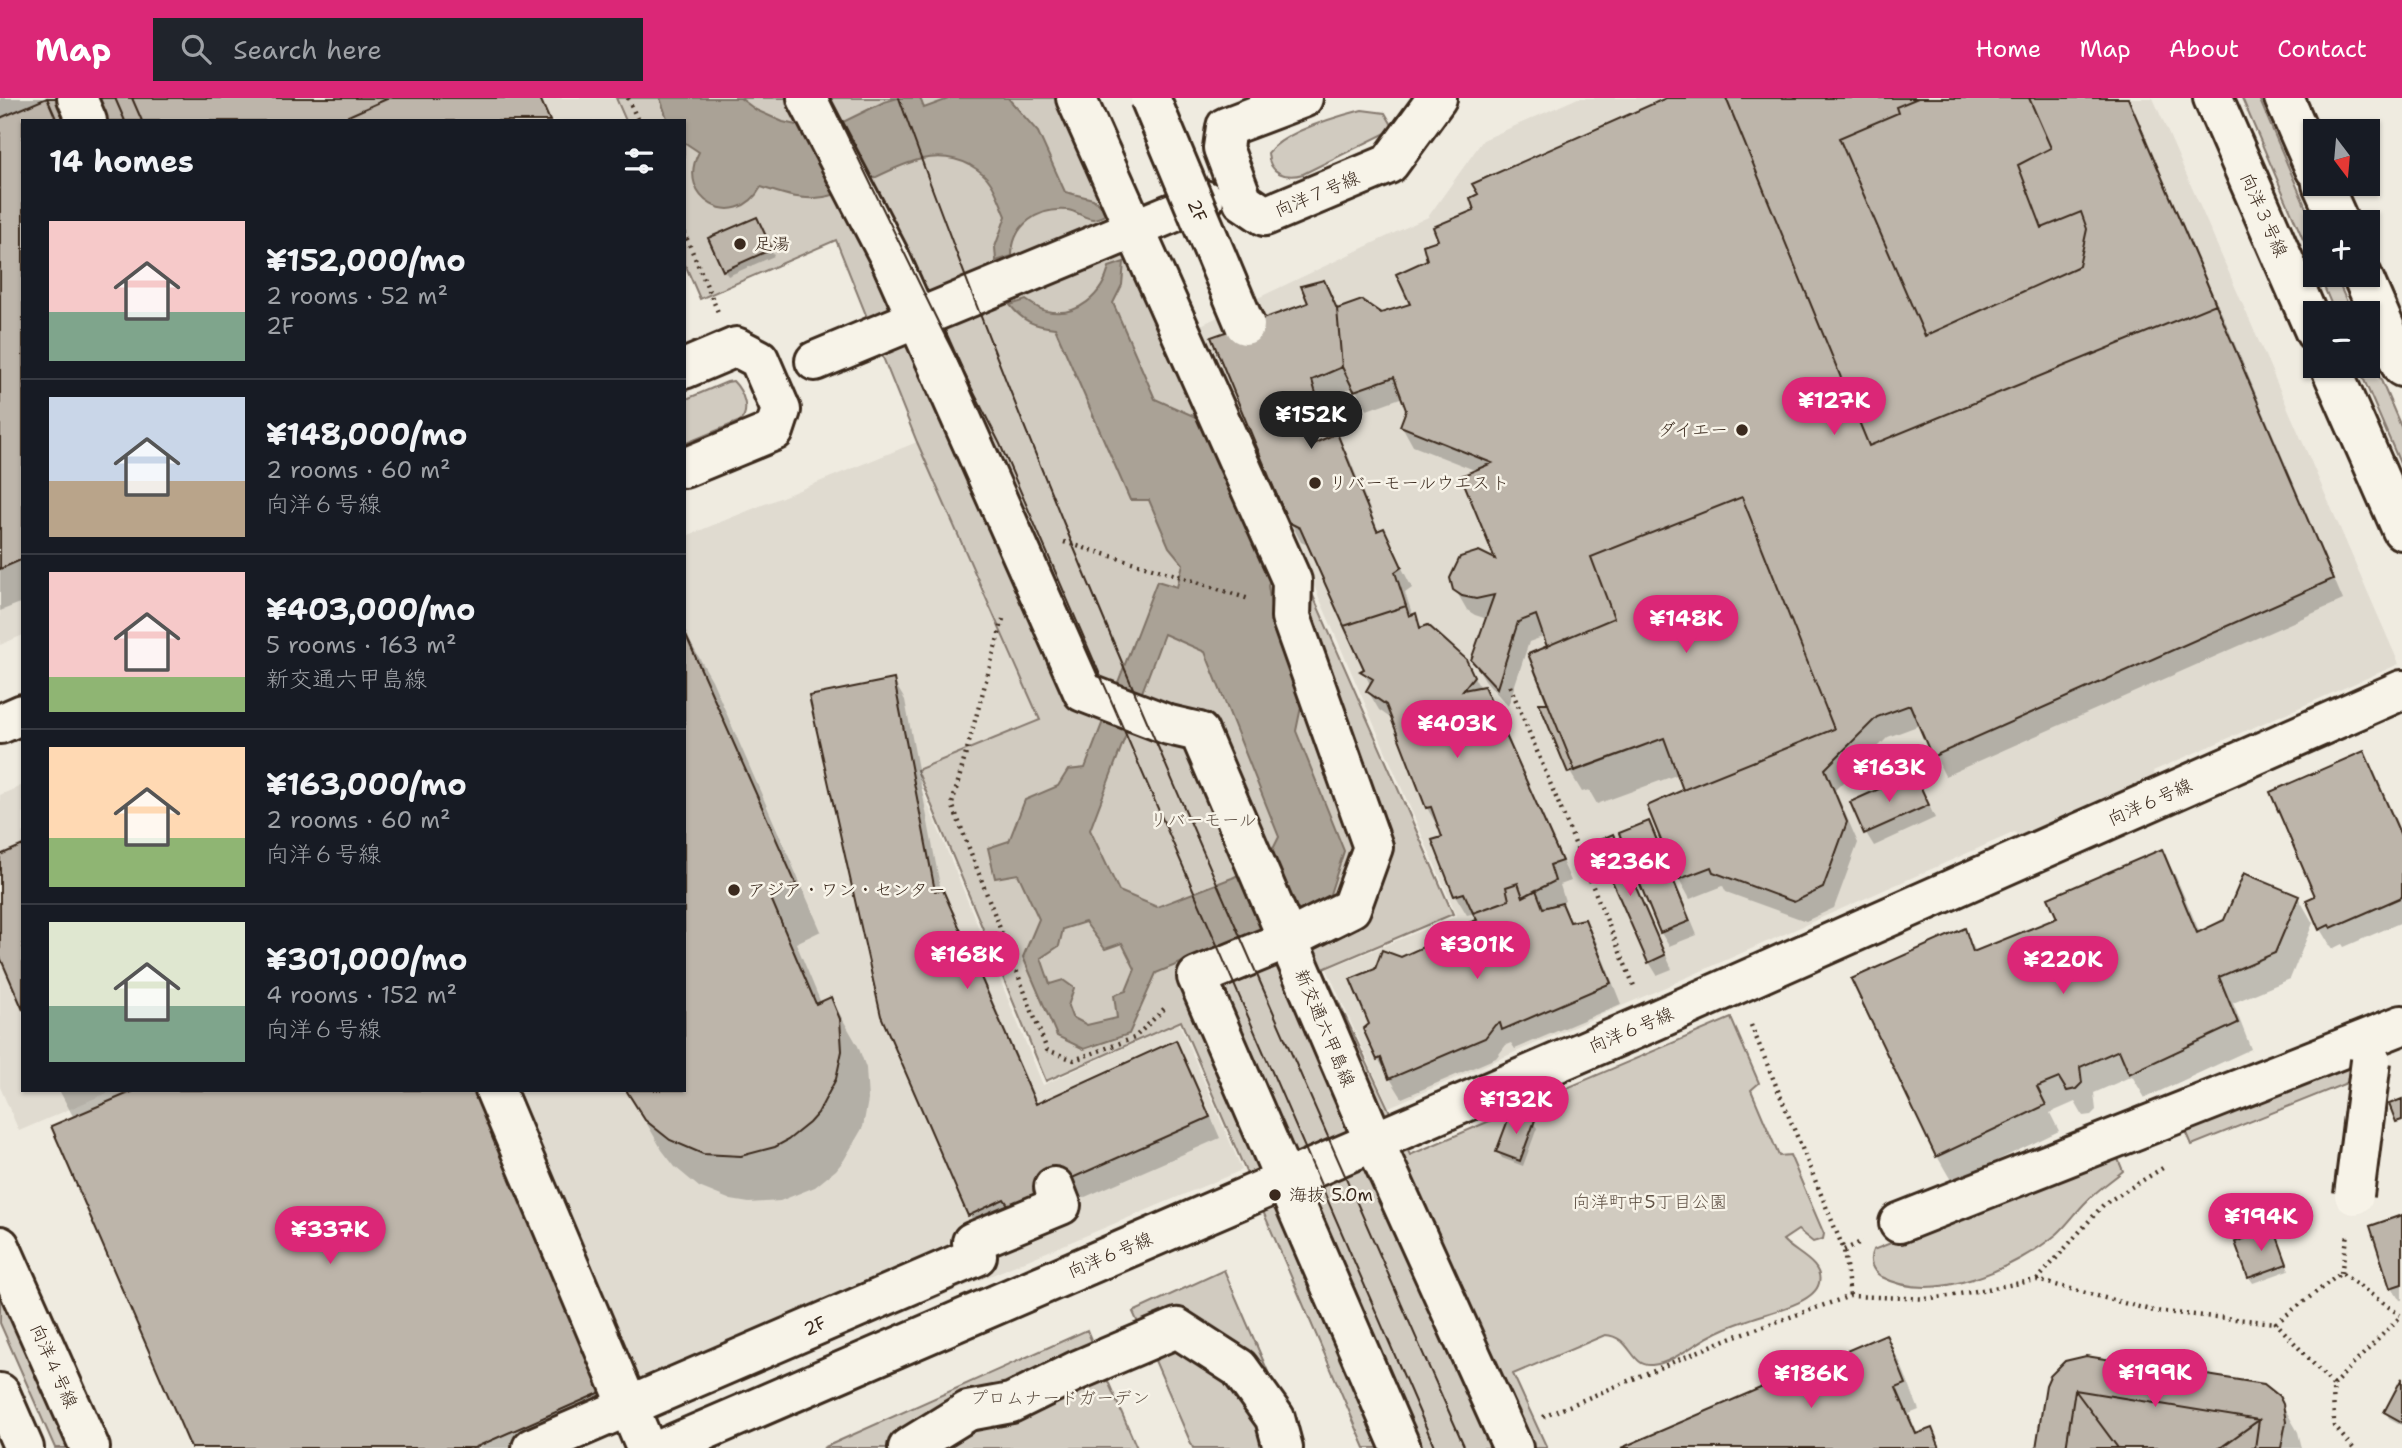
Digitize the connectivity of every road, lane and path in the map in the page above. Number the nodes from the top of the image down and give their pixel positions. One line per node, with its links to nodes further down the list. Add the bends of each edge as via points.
1 (77, 98): 10 (street)
2 (628, 98): 11 (path)
3 (1076, 98): 14 (street)
4 (1150, 98): 20 (street, 2F, bridge)
5 (1303, 98): 6 (street, 向洋７号線, via 1226,127 1223,148 1243,201 1265,216 1389,164)
6 (1437, 98)
7 (2213, 98): 17 (street, 向洋３号線)
8 (2284, 98): 12 (street)
9 (812, 108): 19 (street)
10 (87, 119)
11 (637, 119)
12 (2303, 142)
13 (1204, 200): 14 (street)
14 (1135, 227): 19 (street); 33 (street, via 1292,581 1291,617 1373,847 1351,908)
15 (686, 237): 18 (path)
16 (2367, 287): 22 (street)
17 (2303, 304)
18 (718, 313)
19 (917, 319): 21 (street); 27 (street)
20 (1245, 326)
21 (815, 361)
22 (2402, 367)
23 (686, 368): 25 (street, via 736,347 759,359 782,410 774,431)
24 (2335, 378): 26 (street)
25 (686, 467)
26 (2402, 530)
27 (1016, 542): 28 (path, via 1172,574); 33 (street, 新交通六甲島線, via 1083,692 1199,732); 34 (path, via 1010,593 952,804 1047,1051 1074,1060 1134,1038)
28 (1250, 600)
29 (1510, 686): 35 (path)
30 (2402, 690): 36 (street, 向洋６号線)
31 (21, 715): 32 (street)
32 (0, 724)
33 (1284, 934): 34 (street); 40 (street, 新交通六甲島線)
34 (1197, 977): 42 (street)
35 (1630, 977)
36 (1734, 985): 40 (street, 向洋６号線); 48 (path, via 1844,1250)
37 (2402, 1025): 45 (street)
38 (2402, 1045): 44 (street, bridge, via 2371,1061)
39 (496, 1092): 53 (street)
40 (1374, 1141): 42 (street, 向洋６号線); 54 (street, 新交通六甲島線)
41 (2171, 1163): 47 (path, via 2104,1204)
42 (1285, 1179): 59 (street, 向洋６号線); 62 (street)
43 (1054, 1187): 53 (street, 2F, via 1061,1205 972,1242 977,1256)
44 (2354, 1195)
45 (1899, 1223)
46 (0, 1246): 56 (street, 向洋４号線)
47 (2037, 1280): 48 (path, via 1932,1299); 50 (path, via 2154,1311)
48 (1850, 1296): 54 (path, via 1730,1338)
49 (2401, 1316): 50 (path, via 2341,1273); 51 (path)
50 (2276, 1323): 51 (path)
51 (2333, 1385): 63 (path, via 2334,1426)
52 (0, 1394): 55 (street)
53 (628, 1406): 57 (street, 2F); 58 (street)
54 (1510, 1440)
55 (24, 1448)
56 (90, 1448)
57 (533, 1448)
58 (646, 1448)
59 (664, 1448)
60 (908, 1448): 61 (street, via 968,1411 1011,1402 1177,1328 1239,1368 1275,1418)
61 (1283, 1448)
62 (1401, 1448)
63 (2353, 1448)

